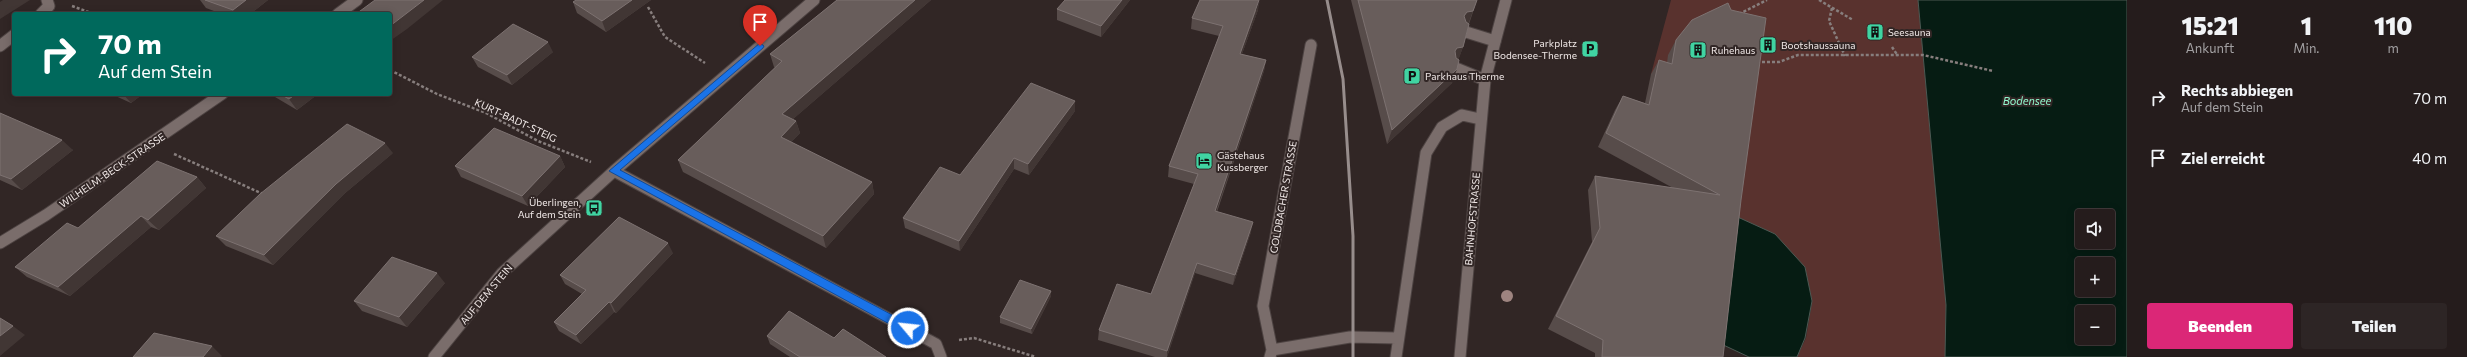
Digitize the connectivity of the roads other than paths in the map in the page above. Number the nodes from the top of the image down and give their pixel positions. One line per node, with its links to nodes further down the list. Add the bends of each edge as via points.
1 (47, 0): 5 (street, via 49,6)
2 (358, 0): 6 (street)
3 (814, 0): 16 (street, AUF DEM STEIN)
4 (1506, 0): 9 (street, BAHNHOFSTRASSE)
5 (43, 12)
6 (341, 12)
7 (1466, 32): 9 (street)
8 (12, 37): 11 (street)
9 (1495, 41): 13 (street, BAHNHOFSTRASSE)
10 (1311, 45): 19 (street, GOLDBACHER STRASSE, via 1263,306)
11 (0, 46)
12 (1456, 68): 13 (street)
13 (1485, 80): 15 (street, BAHNHOFSTRASSE)
14 (219, 96): 17 (street, WILHELM-BECK-STRASSE, via 46,215)
15 (1480, 119): 18 (street, via 1462,115 1442,127 1426,153); 23 (street, BAHNHOFSTRASSE)
16 (614, 171): 20 (street, AUF DEM STEIN, via 502,273); 21 (street, via 936,344)
17 (0, 243)
18 (1397, 338): 19 (street, GOLDBACHER STRASSE, via 1350,337); 22 (street)
19 (1271, 353)
20 (434, 357)
21 (940, 357)
22 (1396, 357)
23 (1460, 357)

